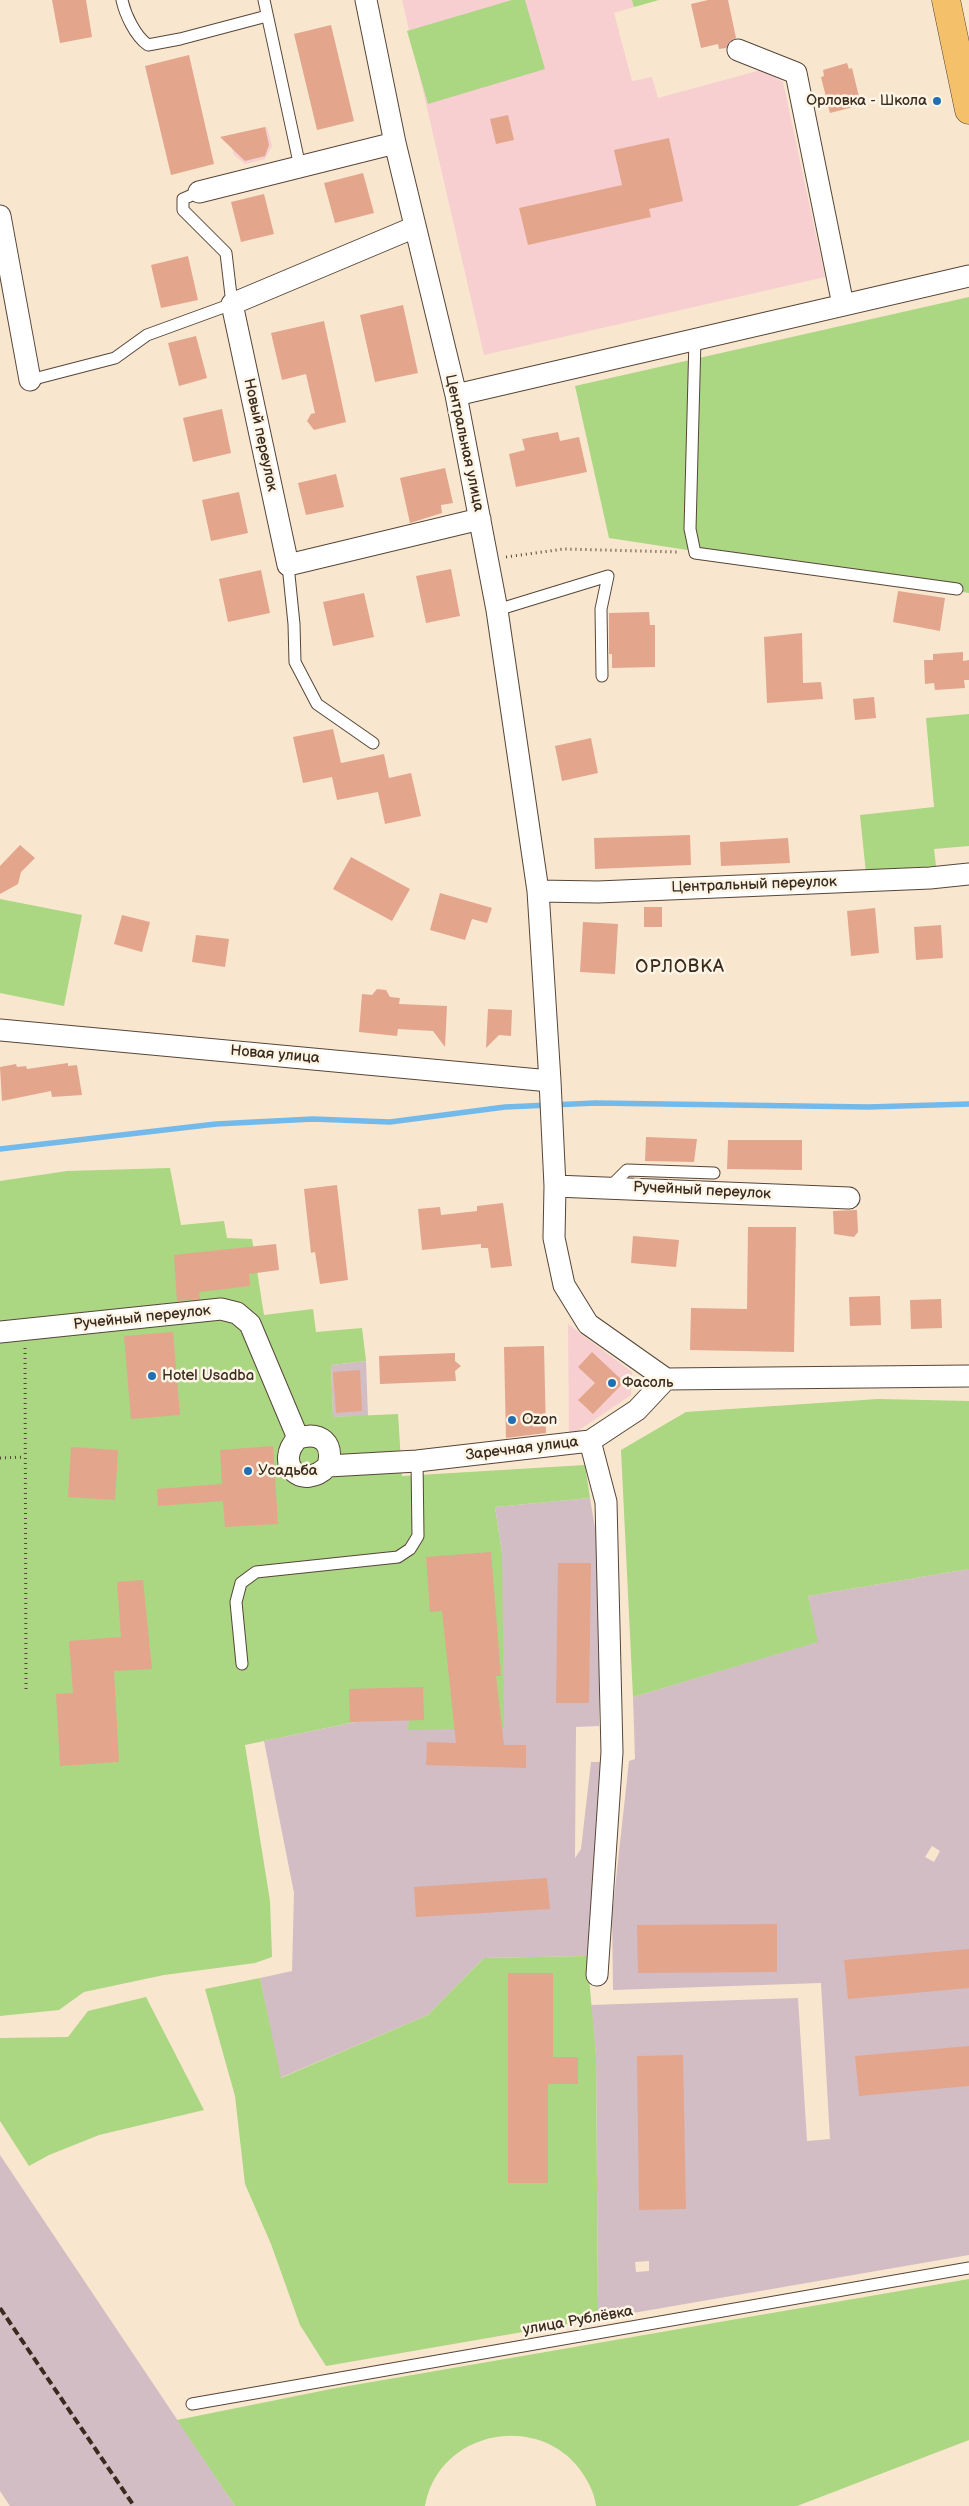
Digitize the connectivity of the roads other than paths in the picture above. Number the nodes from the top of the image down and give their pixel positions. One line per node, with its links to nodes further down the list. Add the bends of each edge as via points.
1 (122, 0): 5 (lane, via 124,10 142,41 148,45)
2 (264, 0): 5 (lane)
3 (366, 0): 8 (street, Центральная улица)
4 (946, 0): 7 (main road)
5 (267, 16): 9 (lane)
6 (738, 50): 15 (street, via 796,73)
7 (969, 110)
8 (394, 143): 9 (street); 12 (street, Центральная улица)
9 (300, 167): 10 (street)
10 (199, 192): 14 (lane, via 183,199 183,210 226,253)
11 (0, 216): 17 (street)
12 (415, 228): 14 (street); 18 (street, Центральная улица)
13 (969, 276): 15 (street)
14 (232, 304): 17 (lane, via 147,335 115,358); 20 (street, Новый переулок)
15 (843, 305): 16 (street)
16 (695, 339): 18 (street); 21 (lane, via 690,529 695,553)
17 (30, 380)
18 (456, 395): 19 (street, Центральная улица)
19 (480, 519): 20 (street); 22 (street, Центральная улица)
20 (288, 565): 24 (lane, via 295,662 318,704)
21 (958, 589)
22 (497, 610): 23 (lane, via 608,576 600,609); 26 (street, Центральная улица)
23 (602, 676)
24 (373, 743)
25 (969, 874): 26 (street, Центральный переулок, via 608,891)
26 (538, 891): 28 (street, Центральная улица)
27 (0, 1030): 28 (street, Новая улица)
28 (550, 1081): 30 (street)
29 (714, 1173): 31 (lane, via 627,1170)
30 (555, 1186): 31 (street, Ручейный переулок); 35 (street, via 554,1238 564,1285 588,1324)
31 (610, 1187): 32 (street, Ручейный переулок)
32 (849, 1198)
33 (0, 1332): 36 (street, Ручейный переулок, via 221,1309 237,1313 250,1324)
34 (969, 1376): 35 (street)
35 (666, 1379): 37 (street, Заречная улица, via 637,1410)
36 (298, 1438): 39 (street, via 320,1437 328,1445 331,1456); 39 (street, Заречная улица, via 289,1447 288,1454 294,1472 305,1478 318,1476)
37 (590, 1441): 38 (street, Заречная улица); 41 (street, via 606,1502 612,1752)
38 (417, 1461): 39 (street, Заречная улица); 40 (lane, via 418,1536 398,1557 256,1572 241,1583 236,1602)
39 (328, 1466)
40 (242, 1664)
41 (597, 1975)
42 (969, 2268): 43 (lane, улица Рублёвка)
43 (192, 2404)

